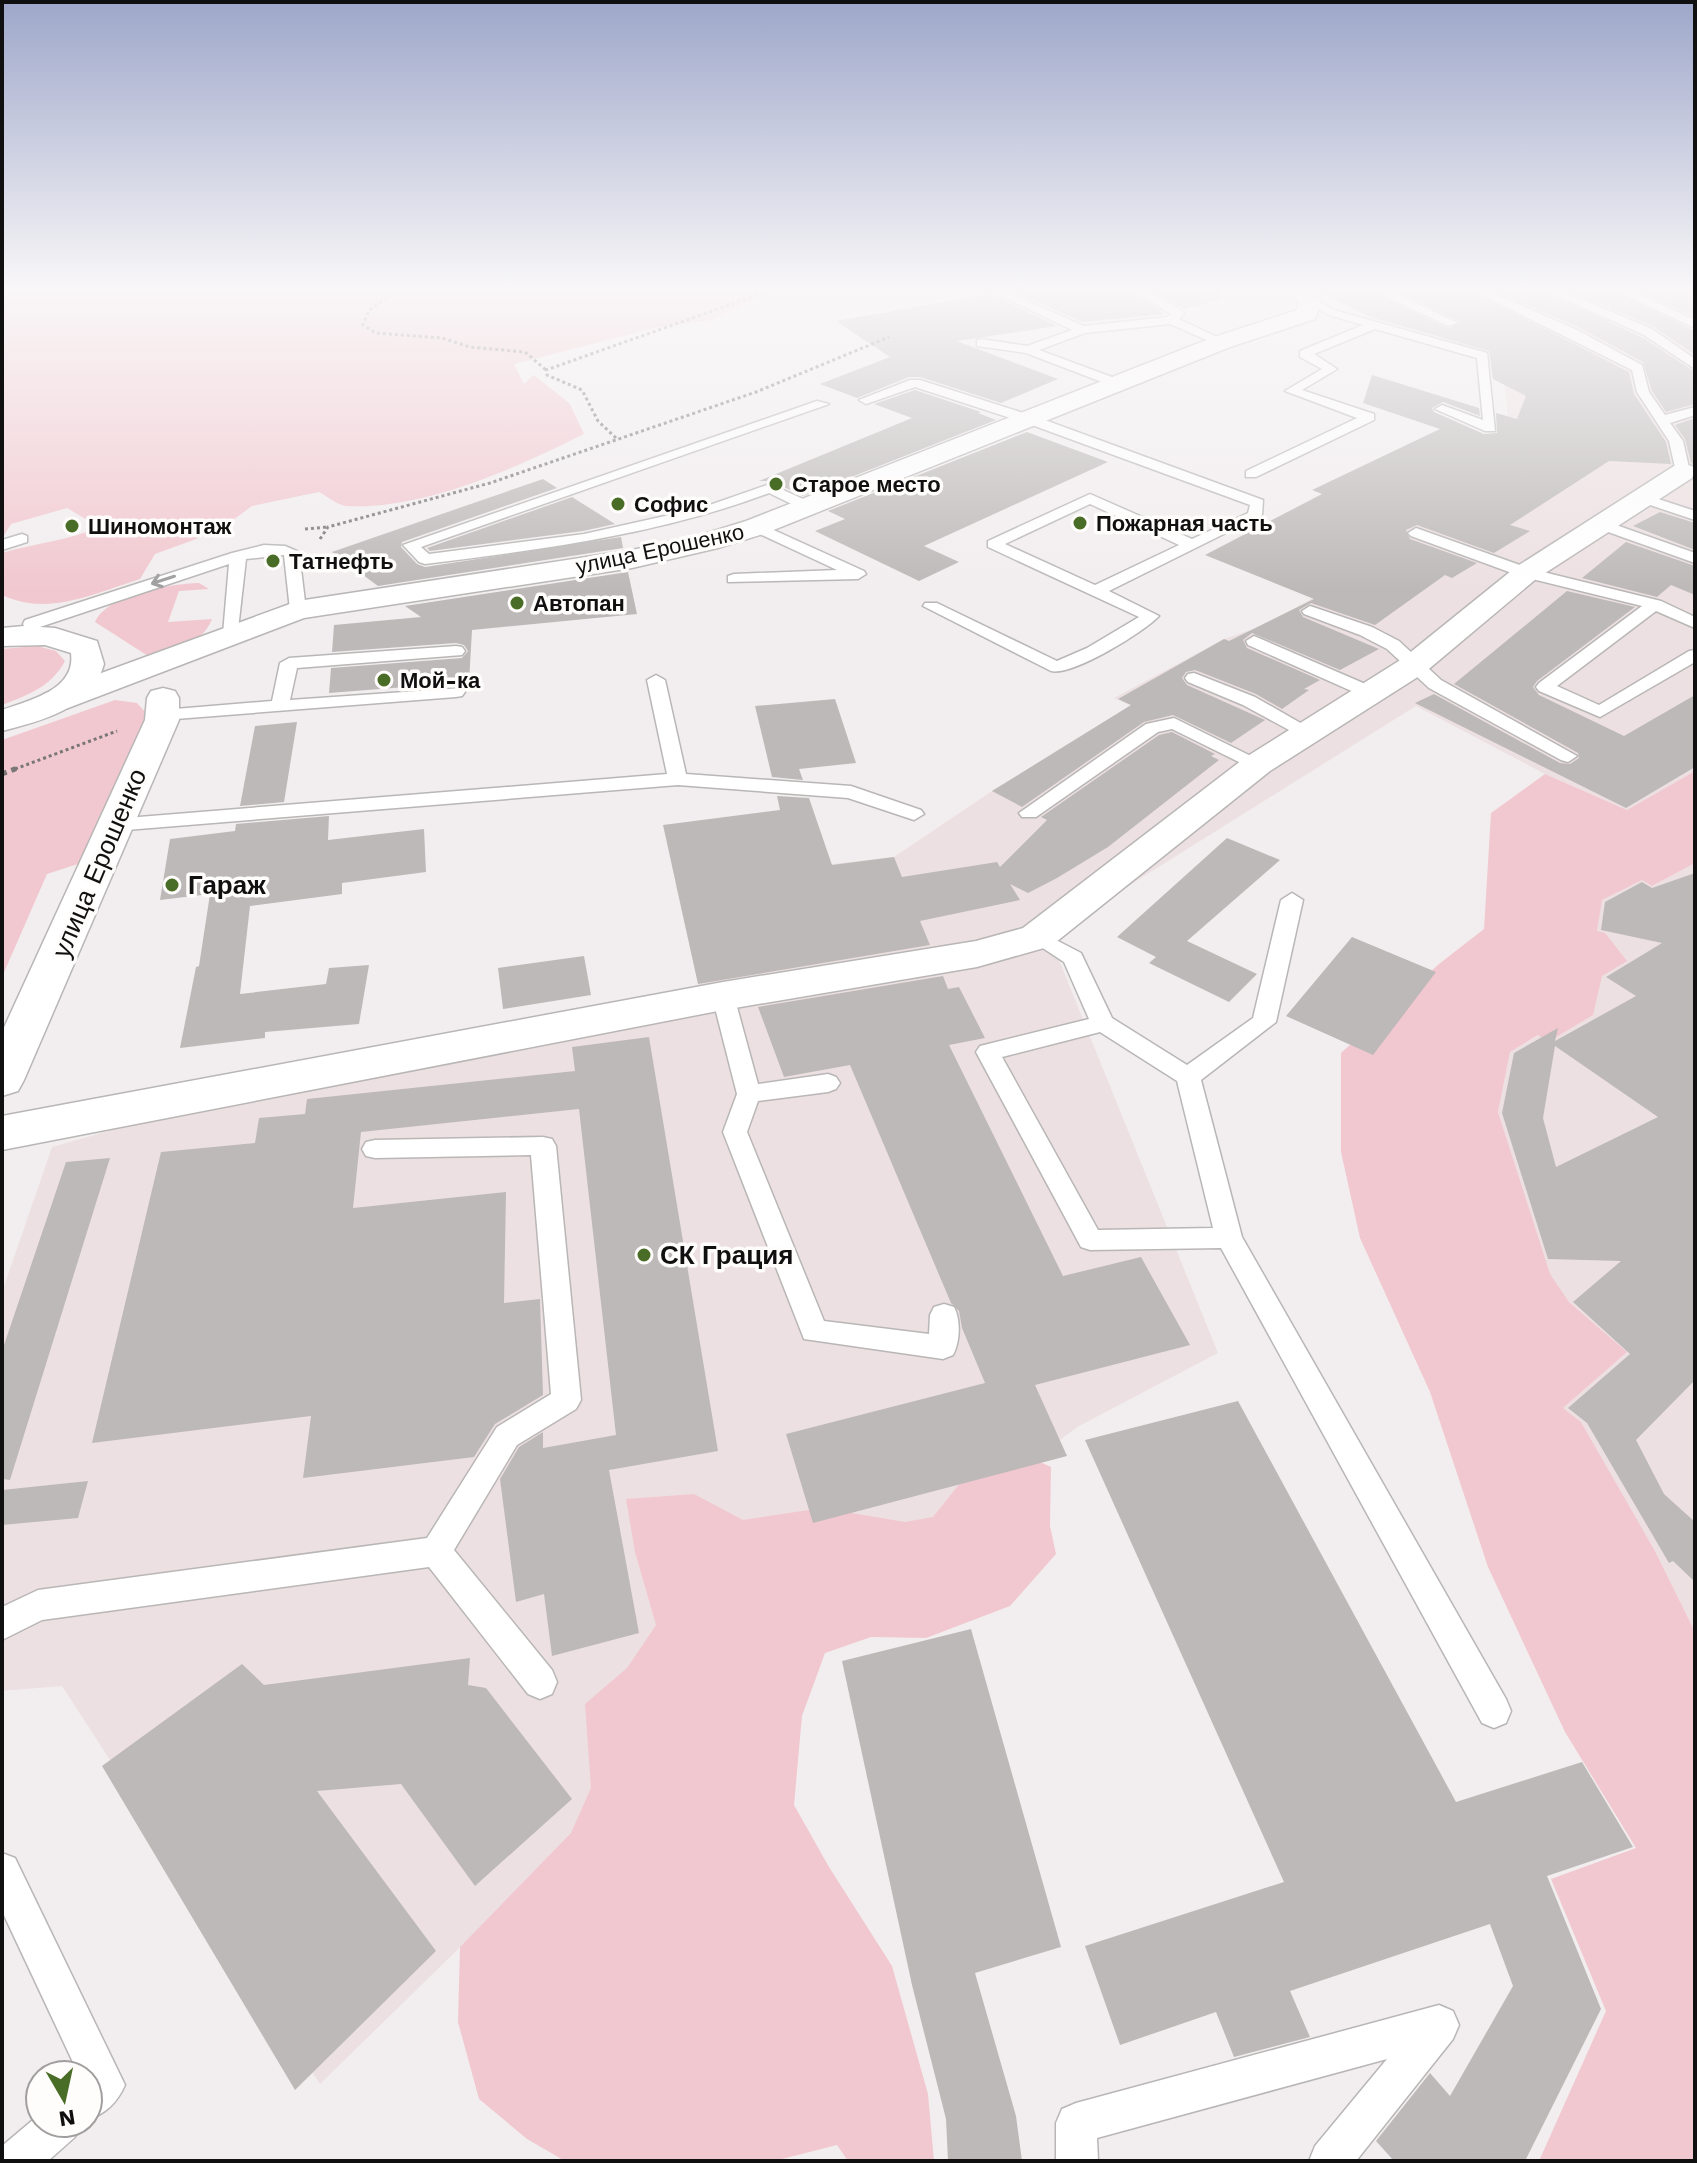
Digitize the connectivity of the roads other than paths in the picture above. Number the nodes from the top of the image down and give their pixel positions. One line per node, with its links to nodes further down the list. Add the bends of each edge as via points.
1 (898, 389): 7 (lane)
2 (933, 389): 11 (lane)
3 (1100, 389): 11 (street, улица Ерошенко)
4 (1295, 389): 14 (lane, via 1291,391 1369,417)
5 (1486, 389): 9 (lane, via 1490,428)
6 (1642, 389): 12 (lane)
7 (866, 400)
8 (822, 404): 16 (lane, via 795,420 411,545 425,559 584,539 705,512 770,488)
9 (1442, 409)
10 (1695, 411): 12 (lane)
11 (1022, 419): 16 (street, улица Ерошенко); 23 (lane, via 1258,503 1255,515)
12 (1661, 421): 13 (lane)
13 (1685, 453): 15 (street)
14 (1251, 474)
15 (1646, 499): 17 (lane); 18 (street)
16 (807, 506): 19 (street, улица Ерошенко)
17 (1695, 516)
18 (1602, 525): 25 (lane); 26 (street)
19 (756, 527): 27 (lane, via 858,574); 31 (street, улица Ерошенко, via 632,559)
20 (1416, 533): 26 (lane)
21 (22, 539): 22 (lane)
22 (2, 545)
23 (1192, 545): 28 (lane); 28 (lane, via 1090,498 993,544)
24 (238, 556): 31 (lane, via 291,552); 35 (lane); 36 (lane, one-way to 36)
25 (1695, 558)
26 (1526, 573): 29 (lane); 41 (street)
27 (734, 579)
28 (1097, 590): 30 (lane, via 1151,616 1057,667)
29 (1655, 604): 34 (lane); 40 (lane, via 1545,687 1600,712)
30 (931, 606)
31 (298, 610): 35 (street, улица Ерошенко)
32 (1310, 611): 41 (lane, via 1393,645)
33 (2, 614): 36 (street)
34 (1695, 623)
35 (231, 634): 42 (street, улица Ерошенко); 49 (street, via 180,670)
36 (59, 636): 37 (street); 42 (street); 47 (street, улица Ерошенко, via 91,663 84,682)
37 (2, 637)
38 (1254, 641): 46 (lane)
39 (456, 651): 48 (lane, via 289,663)
40 (1695, 655)
41 (1413, 666): 46 (street); 52 (lane, via 1435,684)
42 (132, 672): 47 (street, улица Ерошенко); 49 (street)
43 (1194, 678): 51 (lane)
44 (656, 680): 54 (lane)
45 (456, 692): 48 (lane)
46 (1371, 693): 51 (street)
47 (56, 701): 49 (street, улица Ерошенко, via 121,690); 50 (street, улица Ерошенко)
48 (280, 706): 49 (lane)
49 (162, 711): 57 (street, улица Ерошенко)
50 (2, 721)
51 (1309, 733): 53 (street)
52 (1568, 756)
53 (1258, 764): 55 (lane, via 1174,723 1152,728); 59 (street)
54 (678, 779): 56 (lane, via 851,792); 57 (lane)
55 (1029, 813)
56 (914, 814)
57 (114, 825): 63 (street, улица Ерошенко)
58 (1292, 900): 62 (lane, via 1264,1022)
59 (1037, 937): 60 (street, via 977,954); 61 (lane, via 1073,958)
60 (723, 996): 65 (lane); 66 (street)
61 (1103, 1023): 62 (lane); 68 (lane, via 988,1052 1090,1240)
62 (1188, 1077): 68 (lane)
63 (2, 1080)
64 (828, 1083): 65 (lane)
65 (749, 1094): 69 (lane, via 735,1132 814,1331 943,1347)
66 (2, 1133)
67 (375, 1149): 70 (lane, via 543,1146 566,1400 507,1436)
68 (1229, 1238): 73 (lane)
69 (944, 1315)
70 (436, 1551): 71 (lane, via 38,1605); 72 (lane)
71 (2, 1624)
72 (540, 1682)
73 (1494, 1711)
74 (2, 1871): 75 (lane)
75 (92, 2059)
76 (42, 2139): 77 (lane)
77 (17, 2161)
78 (1077, 2161): 79 (lane, via 1076,2123 1439,2025)
79 (1330, 2161)

